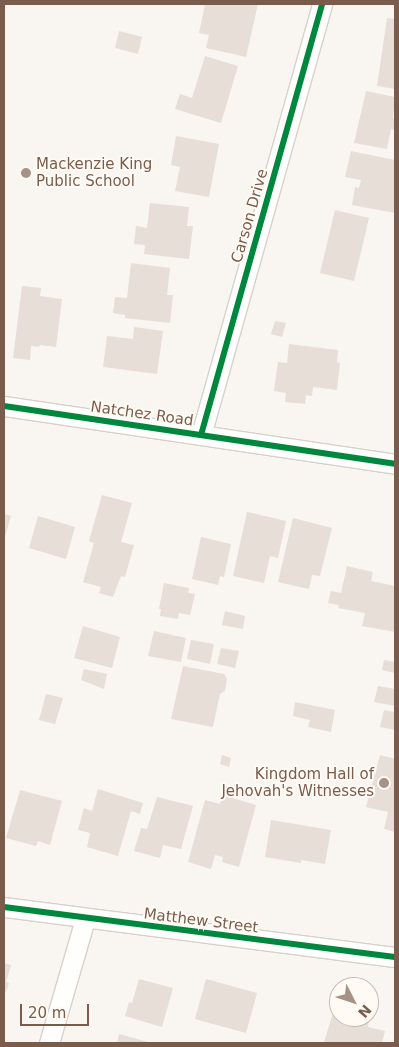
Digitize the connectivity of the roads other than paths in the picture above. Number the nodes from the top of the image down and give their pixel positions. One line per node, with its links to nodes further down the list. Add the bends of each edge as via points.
1 (322, 4): 3 (street, Carson Drive)
2 (4, 406): 3 (street, Natchez Road)
3 (201, 435): 4 (street, Natchez Road)
4 (395, 464)
5 (4, 908): 6 (street, Matthew Street)
6 (85, 919): 7 (street, Matthew Street); 8 (street)
7 (395, 957)
8 (49, 1043)

